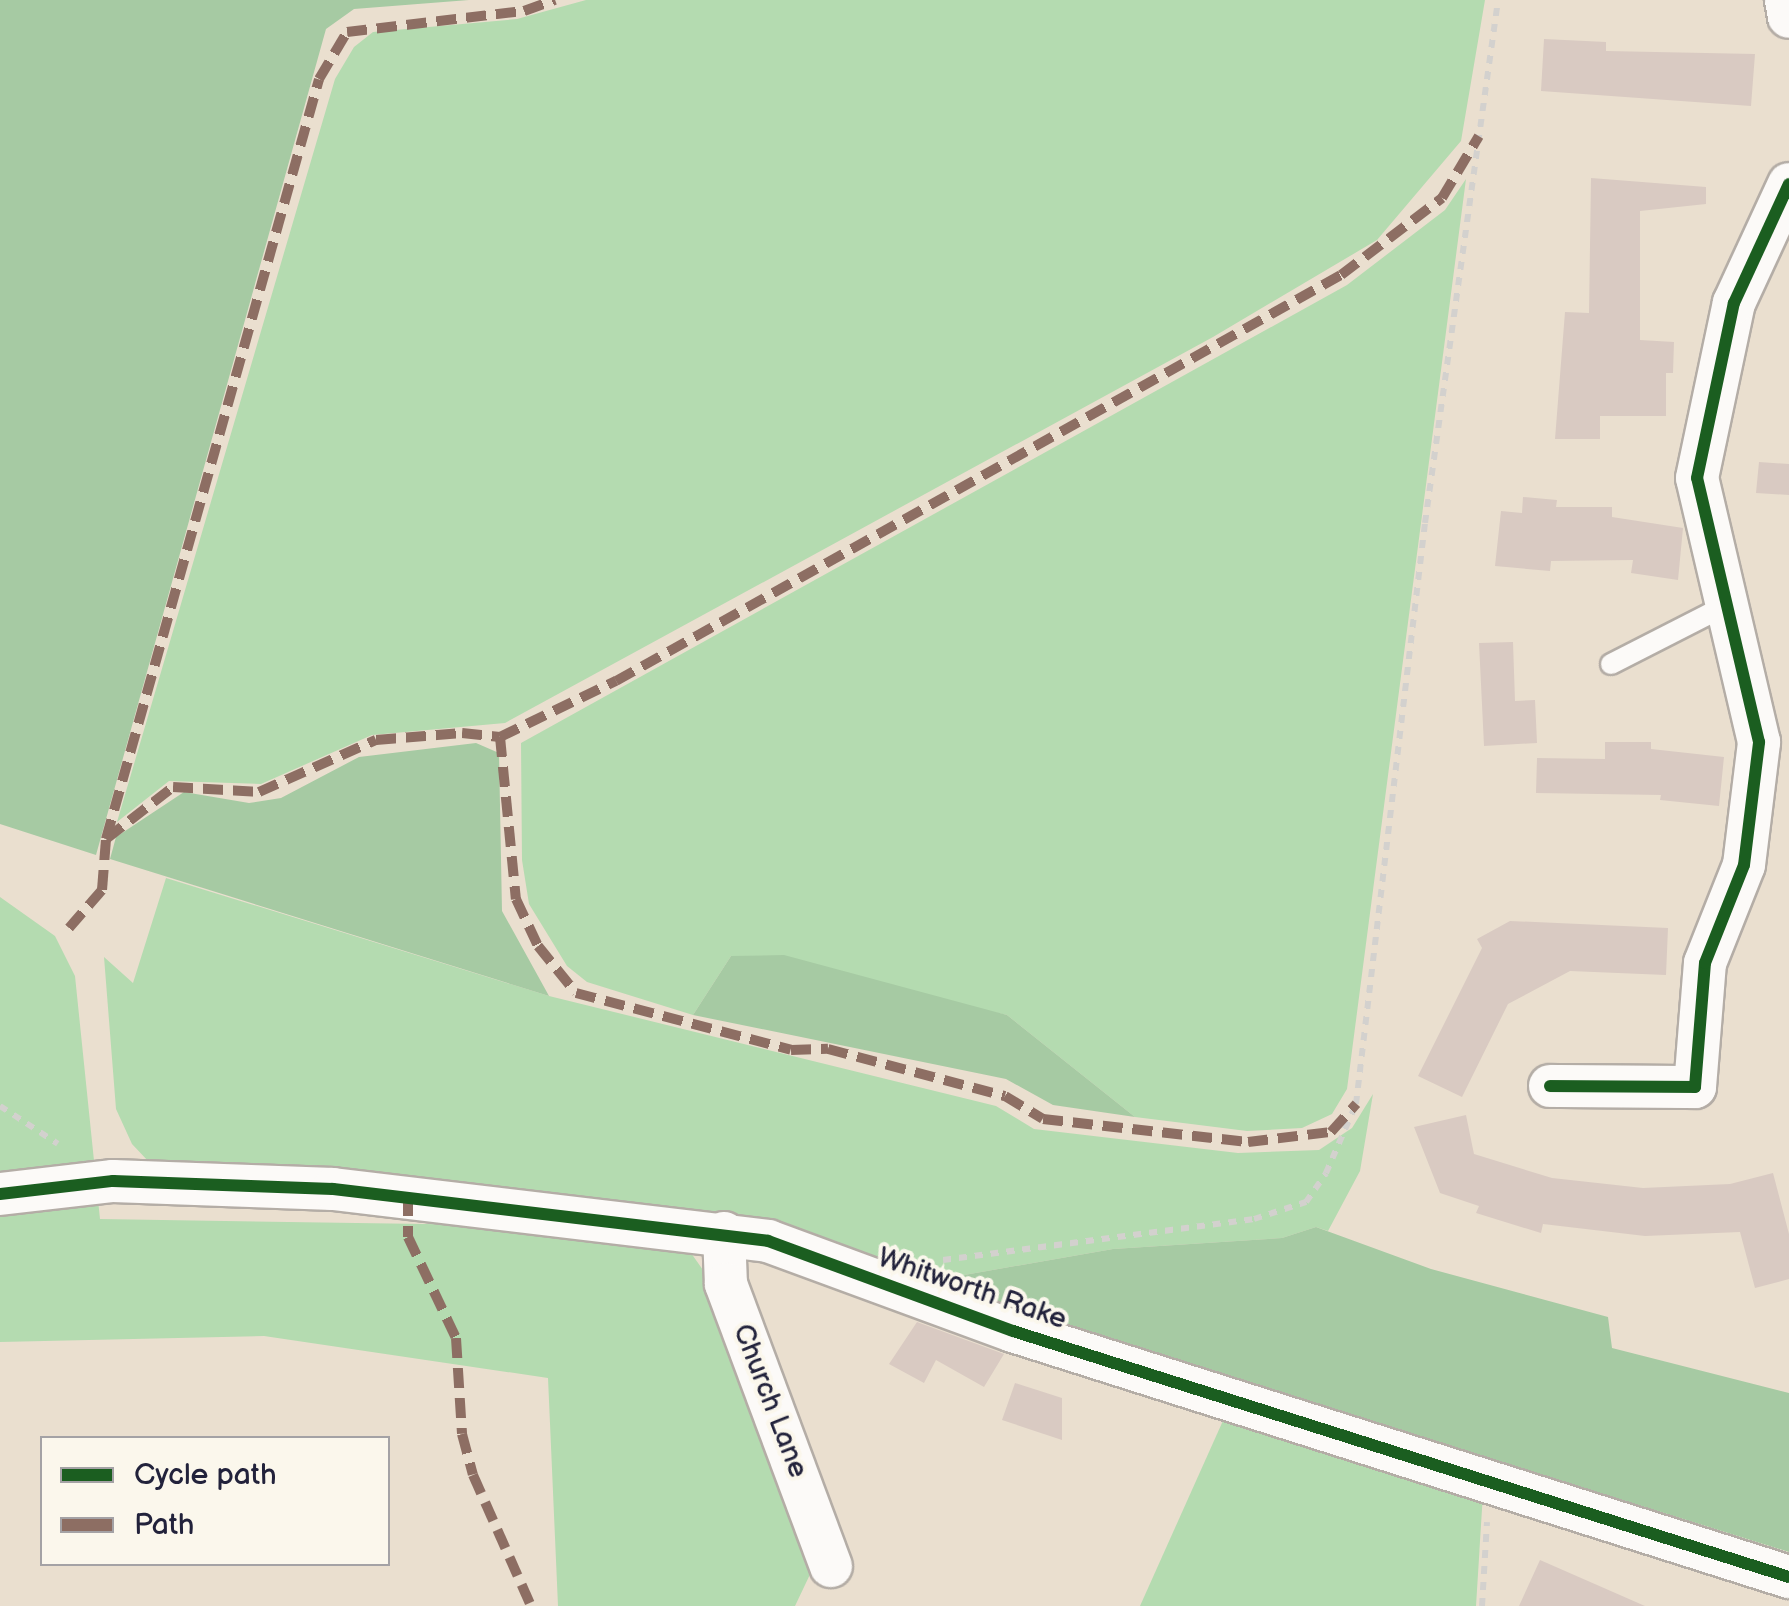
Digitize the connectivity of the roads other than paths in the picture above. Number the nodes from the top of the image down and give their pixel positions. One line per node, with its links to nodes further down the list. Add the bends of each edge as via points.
1 (1786, 0): 2 (street)
2 (1789, 17)
3 (1789, 184): 4 (street, via 1734,304 1697,478)
4 (1727, 604): 5 (lane); 6 (street, via 1759,742 1744,865 1705,963 1695,1087)
5 (1611, 664)
6 (1550, 1086)
7 (0, 1194): 8 (street, Whitworth Rake, via 113,1181 333,1188)
8 (724, 1233): 9 (street, Church Lane, via 726,1284); 10 (street, Whitworth Rake)
9 (831, 1566)
10 (1789, 1577)

